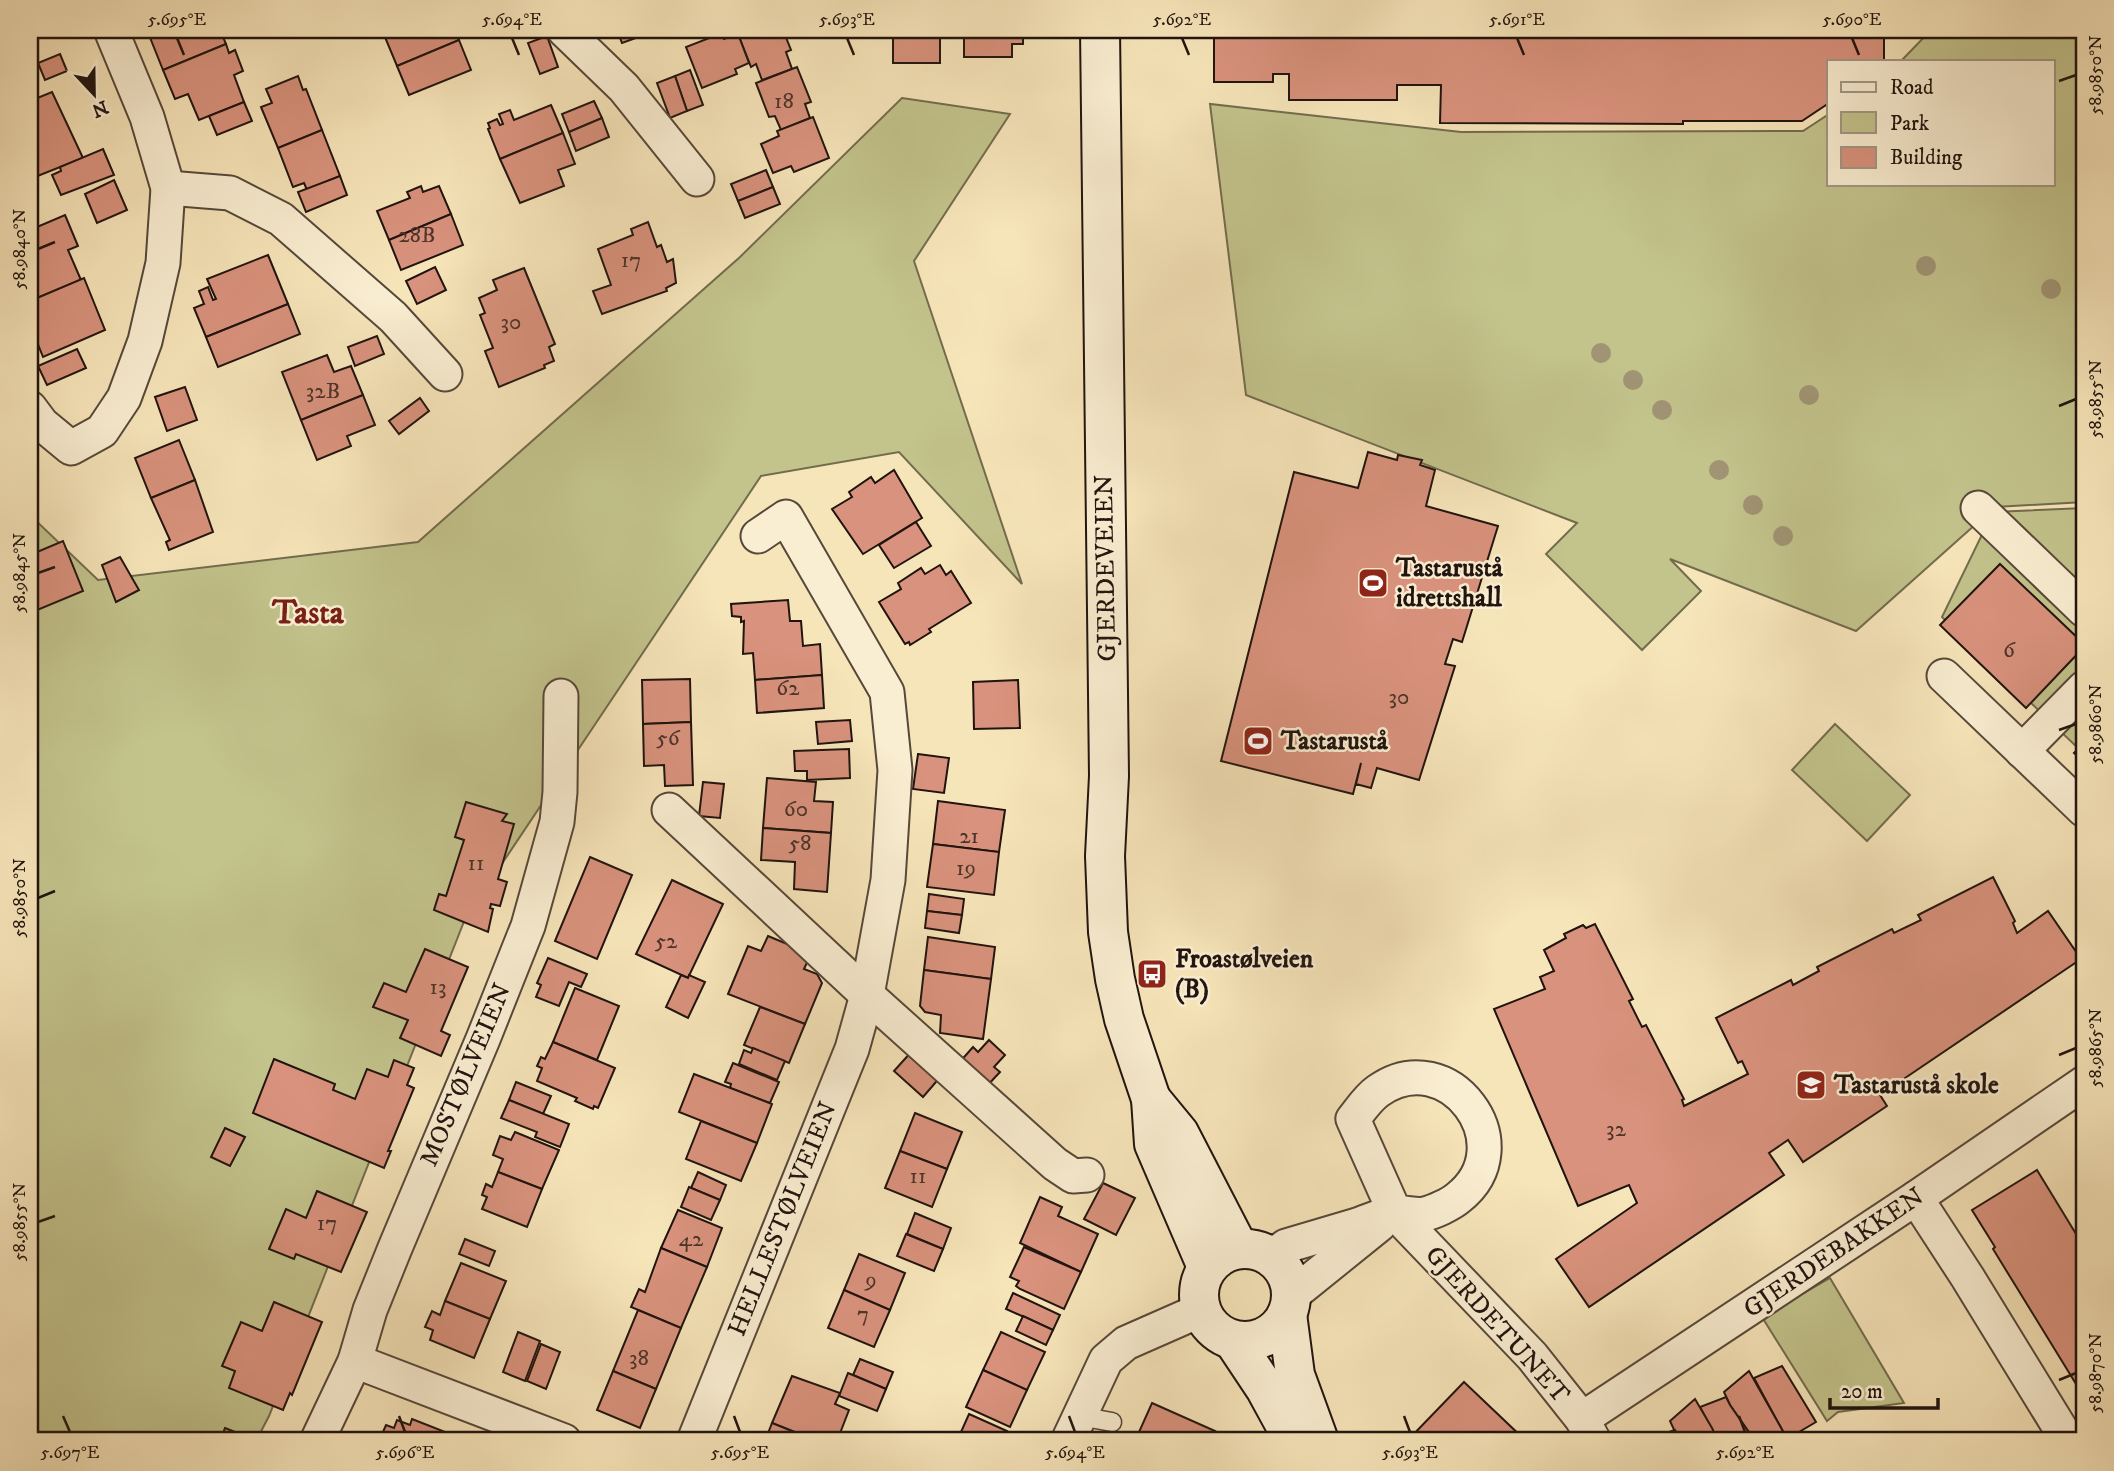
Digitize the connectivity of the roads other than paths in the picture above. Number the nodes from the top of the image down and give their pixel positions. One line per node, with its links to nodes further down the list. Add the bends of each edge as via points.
1 (111, 30): 5 (street, via 147,117)
2 (564, 30): 4 (street, via 624,88)
3 (1100, 30): 22 (main road, GJERDEVEIEN, via 1109,776 1105,856 1115,979 1151,1099 1179,1133)
4 (697, 179)
5 (169, 188): 6 (street, via 230,193 282,219 393,317); 7 (street, via 163,263 145,341 113,418 102,431 71,448)
6 (445, 374)
7 (30, 408)
8 (1978, 508): 10 (street)
9 (758, 536): 17 (street, HELLESTØLVEIEN, via 786,517 887,692 895,770 888,880)
10 (2084, 610)
11 (1944, 676): 14 (street)
12 (2084, 688): 14 (street)
13 (561, 696): 26 (street, MOSTØLVEIEN, via 561,792 543,877 483,1039 370,1310)
14 (2022, 751): 16 (street)
15 (669, 810): 17 (street)
16 (2084, 810)
17 (867, 995): 19 (street, via 1055,1164 1073,1177); 32 (street, HELLESTØLVEIEN, via 852,1049)
18 (2084, 1083): 20 (street, GJERDEBAKKEN)
19 (1087, 1175)
20 (1916, 1198): 29 (street, GJERDEBAKKEN); 35 (street)
21 (1395, 1213): 22 (street); 23 (street); 29 (street, GJERDETUNET, via 1532,1356)
22 (1239, 1257): 23 (main road, via 1282,1268 1289,1281); 24 (main road, via 1200,1281)
23 (1289, 1305): 25 (main road, via 1270,1334); 34 (main road, via 1295,1375)
24 (1201, 1310): 25 (main road, via 1208,1324); 28 (street, via 1126,1343 1106,1360)
25 (1233, 1340): 33 (main road)
26 (355, 1361): 30 (street, MOSTØLVEIEN); 31 (street)
27 (1112, 1422): 28 (lane)
28 (1073, 1429)
29 (1588, 1430)
30 (317, 1441)
31 (564, 1441)
32 (694, 1441)
33 (1294, 1441)
34 (1319, 1441)
35 (2068, 1441)

